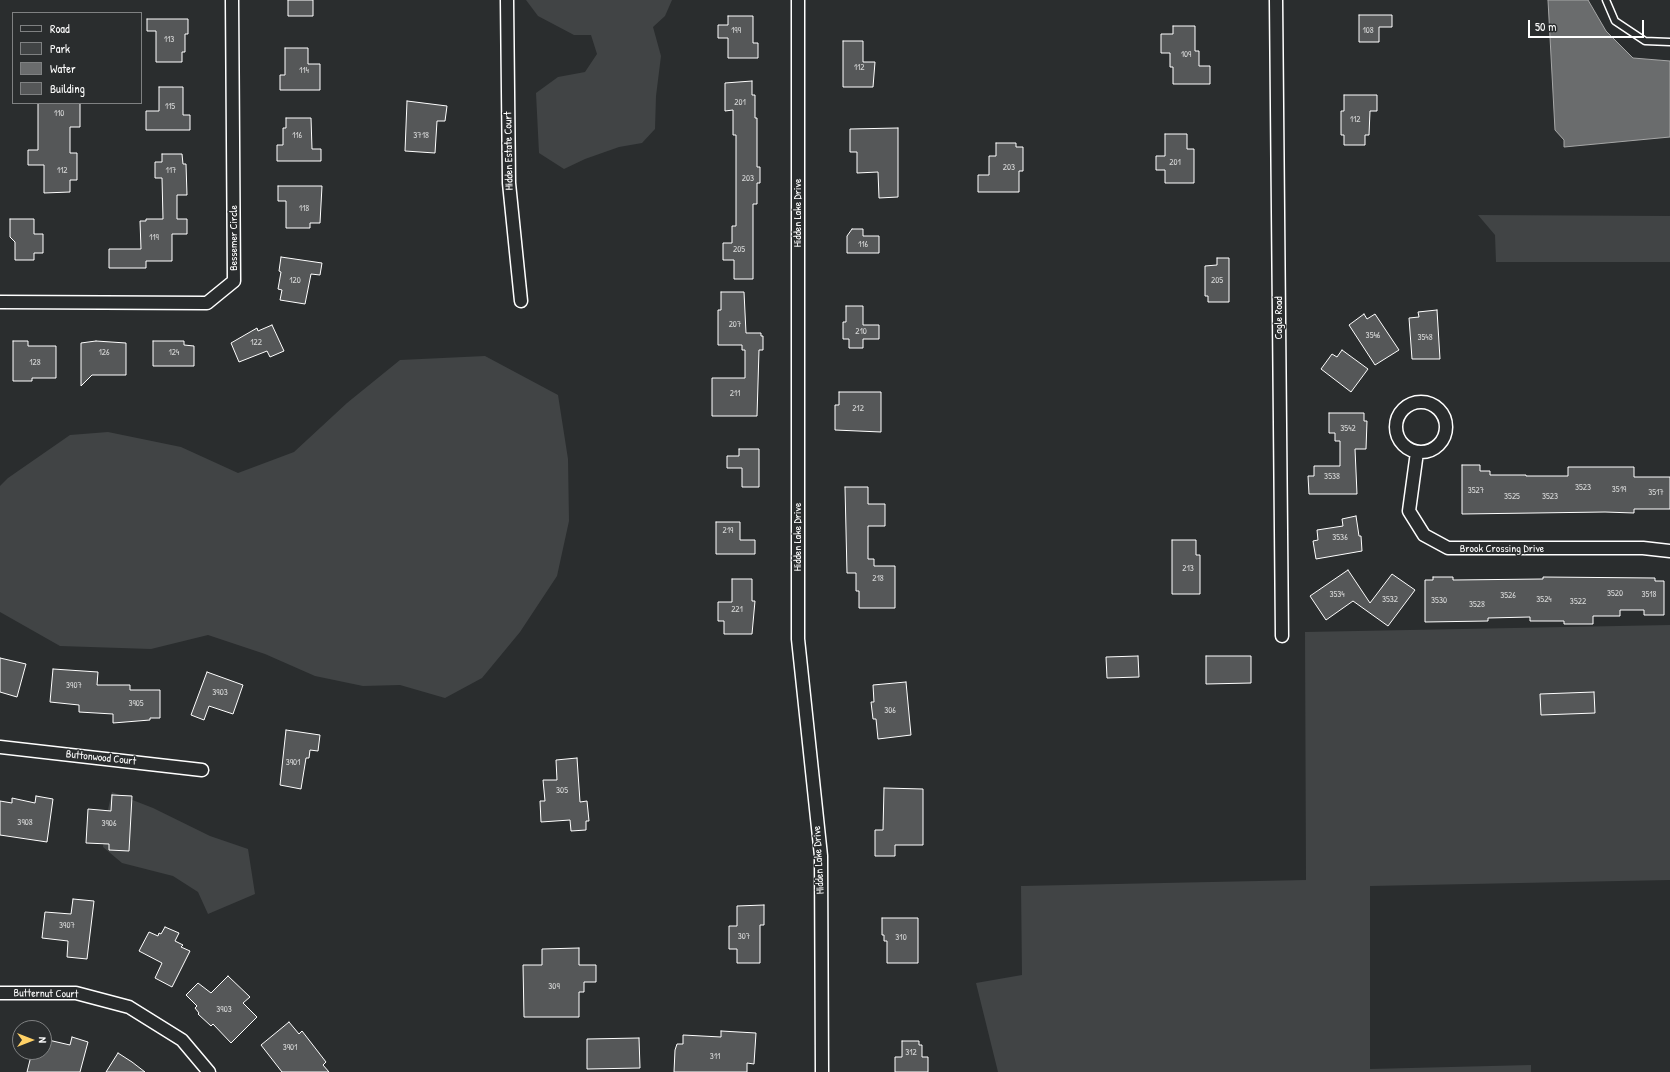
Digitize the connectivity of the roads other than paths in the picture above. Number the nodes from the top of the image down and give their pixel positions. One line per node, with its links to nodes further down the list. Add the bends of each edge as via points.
1 (232, 0): 8 (street, Bessemer Circle, via 234,281 207,303)
2 (507, 0): 7 (street, Hidden Estate Court, via 509,183)
3 (798, 0): 16 (street, Hidden Lake Drive, via 798,639 821,856)
4 (1276, 0): 11 (street, Cagle Road)
5 (1606, 0): 6 (lane, via 1615,21 1645,41)
6 (1670, 42)
7 (521, 300)
8 (0, 302)
9 (1417, 452): 9 (street, via 1425,452 1436,447 1444,438 1446,430 1446,422 1437,408 1422,401 1406,406 1396,420 1397,437 1408,449); 10 (street, Brook Crossing Drive, via 1409,510 1424,535 1448,548 1643,548)
10 (1670, 551)
11 (1282, 636)
12 (0, 747): 13 (street, Buttonwood Court)
13 (202, 770)
14 (0, 993): 15 (street, Butternut Court, via 76,993 129,1007 182,1040)
15 (209, 1072)
16 (822, 1072)

